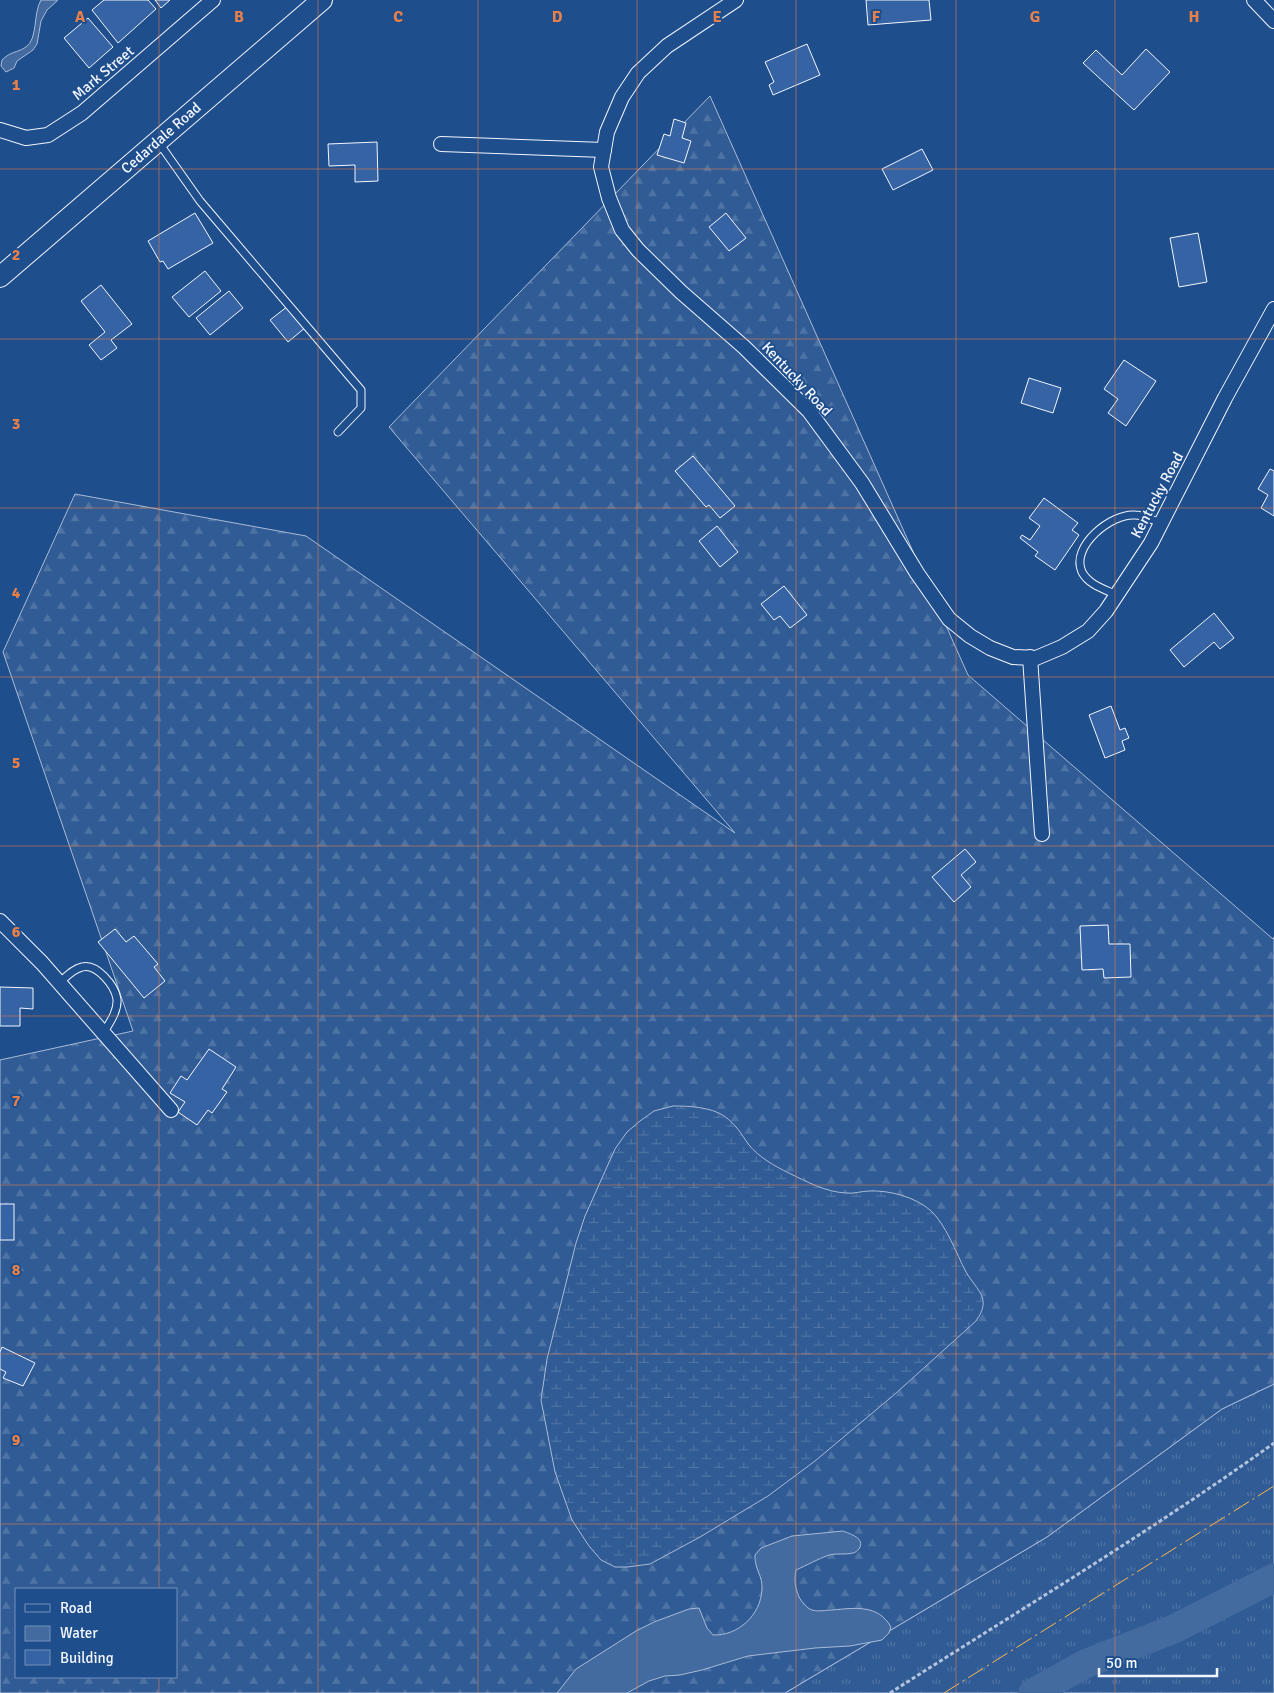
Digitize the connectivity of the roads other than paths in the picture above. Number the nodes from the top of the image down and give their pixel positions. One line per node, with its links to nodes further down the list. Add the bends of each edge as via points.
1 (213, 0): 6 (street, Mark Street, via 82,113 48,135 26,138)
2 (322, 0): 7 (street, Cedardale Road)
3 (736, 0): 9 (street, Kentucky Road, via 667,46 638,73 622,97 607,132)
4 (1254, 0): 5 (street)
5 (1274, 21)
6 (0, 130)
7 (158, 141): 10 (street, Cedardale Road); 12 (lane, via 200,201 361,390 361,408)
8 (442, 144): 9 (street)
9 (604, 150): 15 (street, Kentucky Road, via 601,167 609,198 622,230 638,250 809,411 862,483 917,573 950,619 990,648 1013,657)
10 (0, 277)
11 (1274, 309): 13 (street, Kentucky Road)
12 (338, 432)
13 (1161, 523): 14 (street, Kentucky Road); 14 (lane, via 1136,515 1119,518 1100,528 1083,548 1080,558 1082,571 1091,584)
14 (1117, 595): 15 (street, Kentucky Road, via 1088,631 1062,647 1036,658)
15 (1030, 657): 16 (street)
16 (1042, 834)
17 (0, 921): 18 (street)
18 (60, 982): 19 (street); 19 (lane, via 74,970 85,966 97,970 111,984 117,999 116,1007)
19 (104, 1032): 20 (street)
20 (171, 1110)

